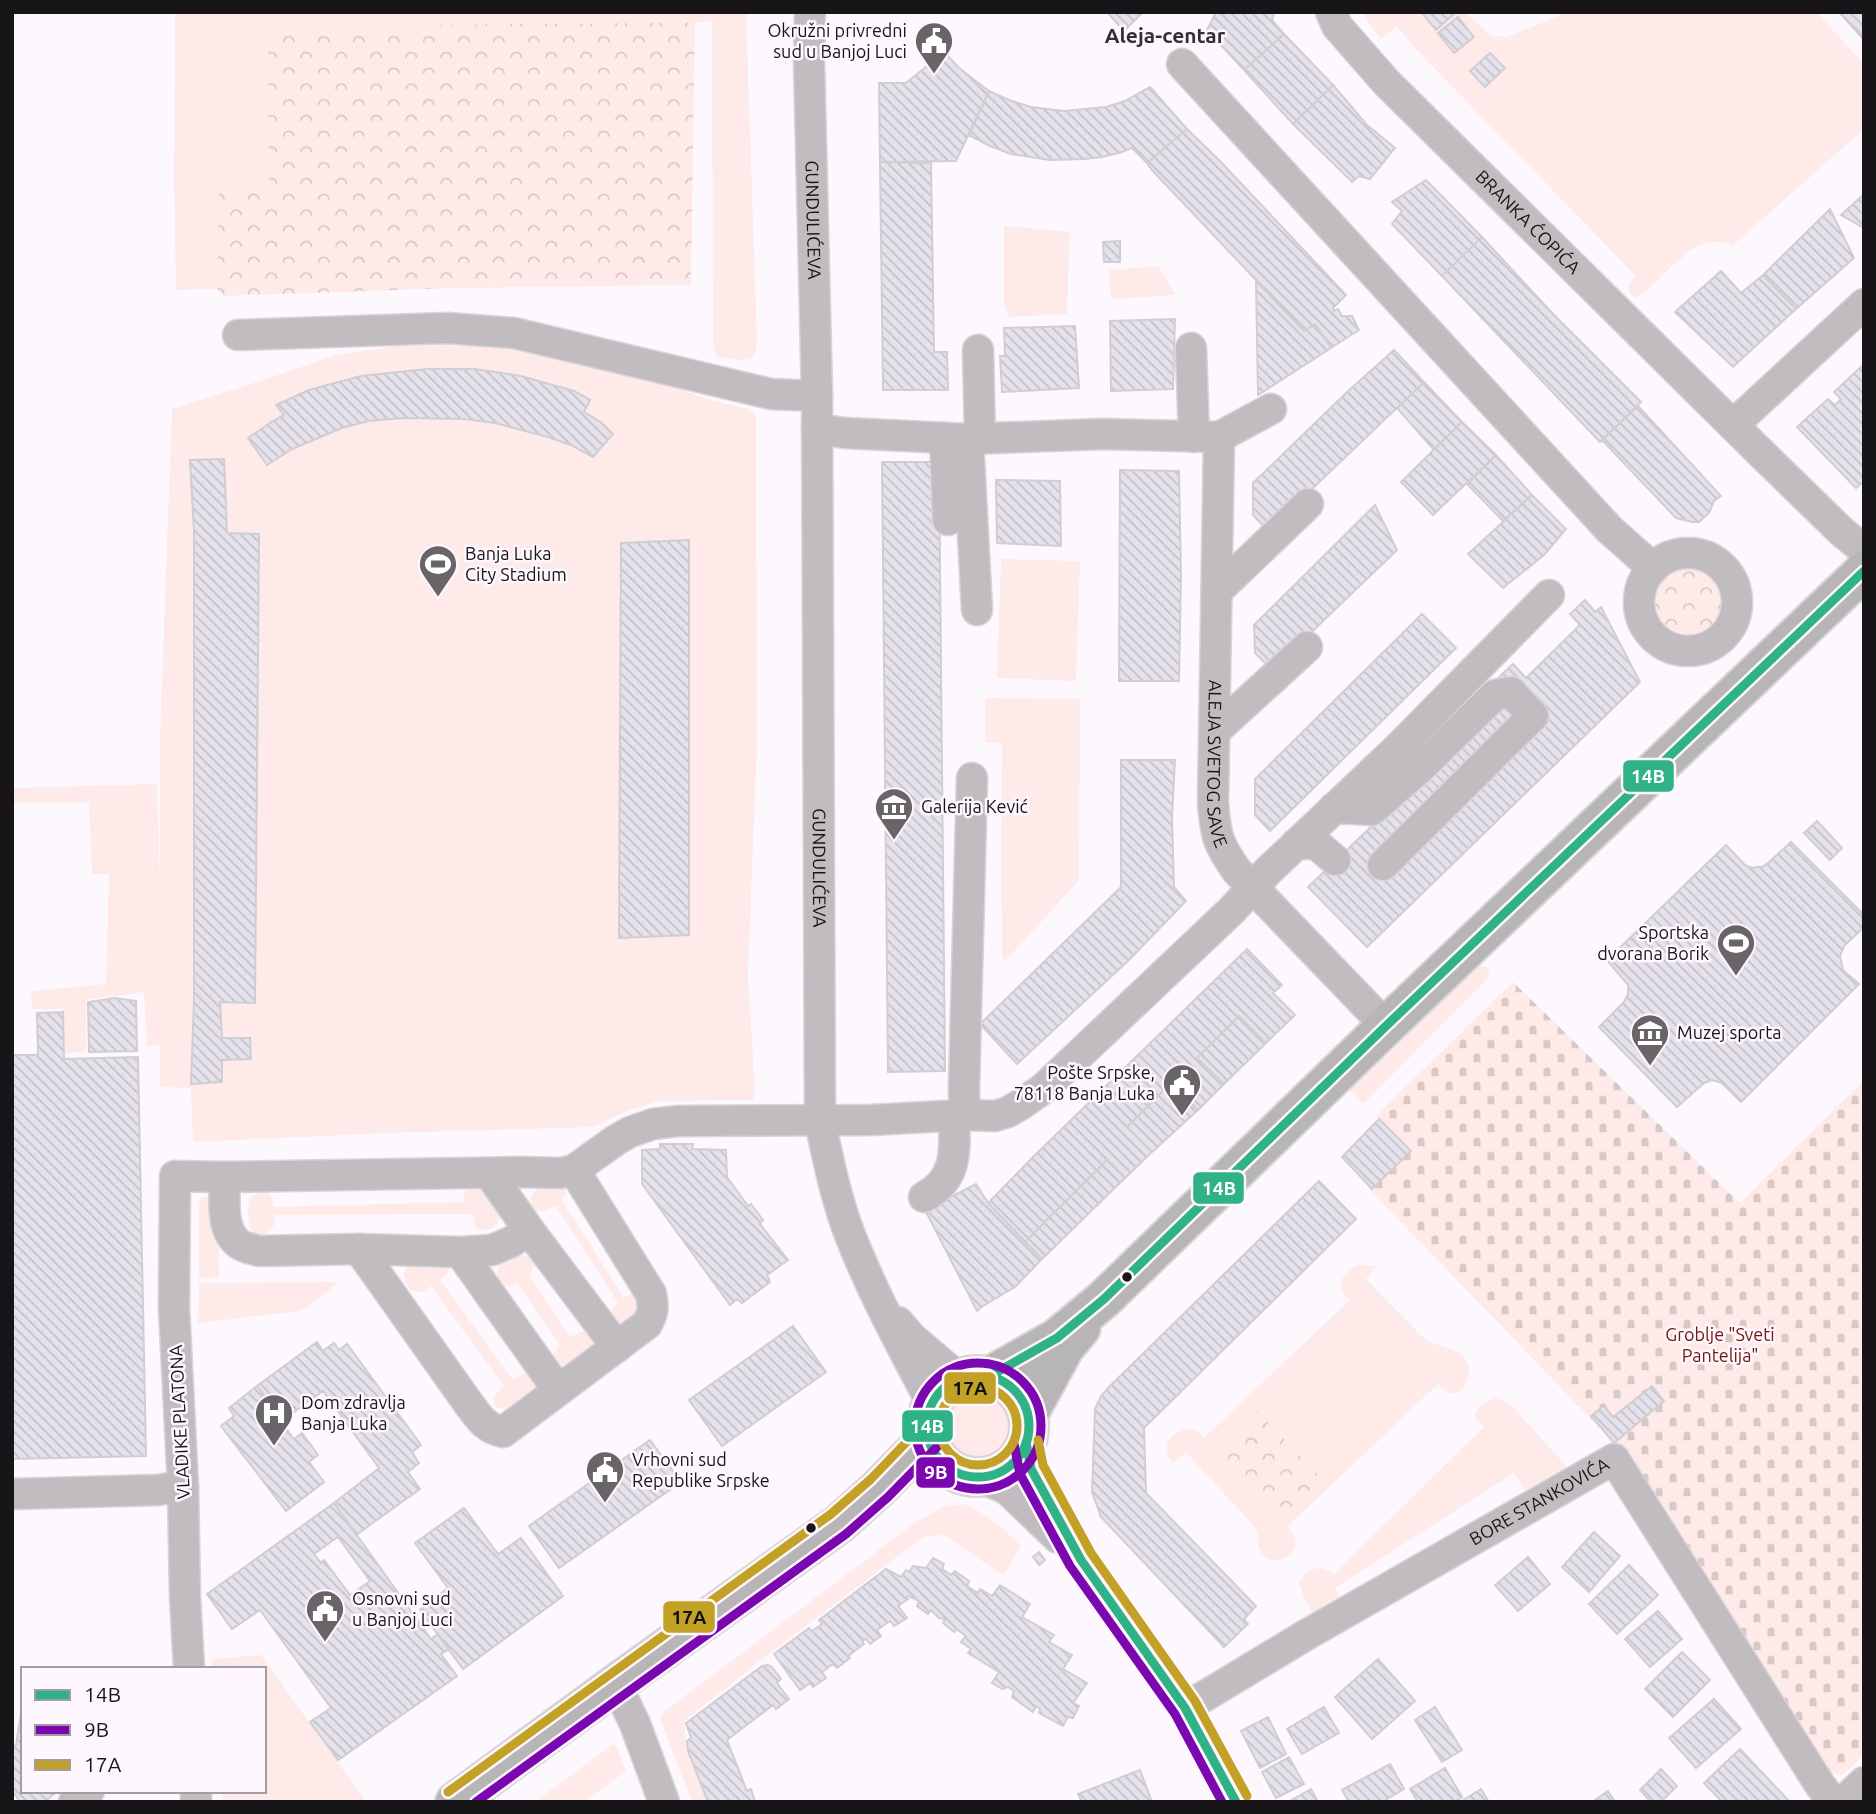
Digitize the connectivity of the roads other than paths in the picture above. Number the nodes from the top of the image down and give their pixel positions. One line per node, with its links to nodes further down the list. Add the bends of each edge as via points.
1 (810, 12): 8 (street, GUNDULIĆEVA)
2 (1331, 12): 10 (street, BRANKA ĆOPIĆA, via 1337,26 1386,82)
3 (1182, 64): 17 (street, via 1610,530)
4 (1864, 304): 10 (street)
5 (238, 335): 8 (street, via 447,328 514,333 771,394)
6 (1191, 348): 12 (street, ALEJA SVETOG SAVE)
7 (978, 350): 13 (street)
8 (817, 396): 11 (street, GUNDULIĆEVA)
9 (1270, 408): 12 (street)
10 (1733, 425): 16 (street, BRANKA ĆOPIĆA)
11 (817, 429): 13 (street); 32 (street, GUNDULIĆEVA)
12 (1206, 437): 13 (street); 19 (street, ALEJA SVETOG SAVE)
13 (964, 438): 15 (street); 21 (street)
14 (1308, 504): 19 (street)
15 (948, 520)
16 (1864, 550)
17 (1653, 568)
18 (1864, 571): 30 (main road)
19 (1217, 591): 23 (street, ALEJA SVETOG SAVE)
20 (1549, 595): 25 (street)
21 (977, 610)
22 (1307, 647): 23 (street)
23 (1215, 731): 29 (street, ALEJA SVETOG SAVE, via 1213,803 1218,840)
24 (972, 778): 31 (street)
25 (1334, 808): 26 (street); 28 (street, via 1372,810 1495,695 1511,692 1533,716)
26 (1296, 844): 27 (street, via 1316,844); 29 (street)
27 (1335, 860)
28 (1383, 865)
29 (1254, 888): 30 (street, ALEJA SVETOG SAVE); 31 (street, via 1044,1088 1008,1112)
30 (1386, 1026): 41 (main road)
31 (960, 1115): 32 (street); 36 (street, via 951,1169 935,1191)
32 (820, 1121): 33 (street, via 653,1124 615,1140); 40 (street, GUNDULIĆEVA, via 849,1233)
33 (574, 1170): 34 (street); 42 (street, via 653,1304 647,1325)
34 (489, 1173): 35 (street); 37 (street)
35 (225, 1177): 38 (street, via 229,1231 245,1247 260,1251); 47 (street, VLADIKE PLATONA, via 175,1176 174,1308)
36 (924, 1197)
37 (529, 1230): 39 (street, via 492,1250); 42 (street)
38 (359, 1249): 39 (street); 44 (street, via 487,1426 503,1432)
39 (460, 1252): 44 (street)
40 (877, 1298): 43 (street, GUNDULIĆEVA, via 912,1338); 46 (street, GUNDULIĆEVA)
41 (1104, 1299): 43 (main road, via 1057,1338); 45 (main road, via 1065,1347)
42 (617, 1347): 44 (street)
43 (974, 1377): 45 (main road, via 1004,1381 1014,1389 1024,1402); 46 (main road, via 943,1388)
44 (558, 1390)
45 (1027, 1429): 46 (main road, via 1020,1454 995,1474); 49 (street, via 1031,1468)
46 (947, 1446): 49 (street, via 1007,1489); 51 (main road, via 879,1488 839,1524)
47 (183, 1486): 48 (street); 50 (street, VLADIKE PLATONA)
48 (12, 1494)
49 (1081, 1560): 52 (street)
50 (189, 1667)
51 (616, 1684): 54 (main road); 55 (street)
52 (1185, 1707): 53 (street, BORE STANKOVIĆA, via 1614,1459 1820,1785); 56 (street)
53 (1850, 1796)
54 (455, 1802)
55 (664, 1802)
56 (1236, 1802)

